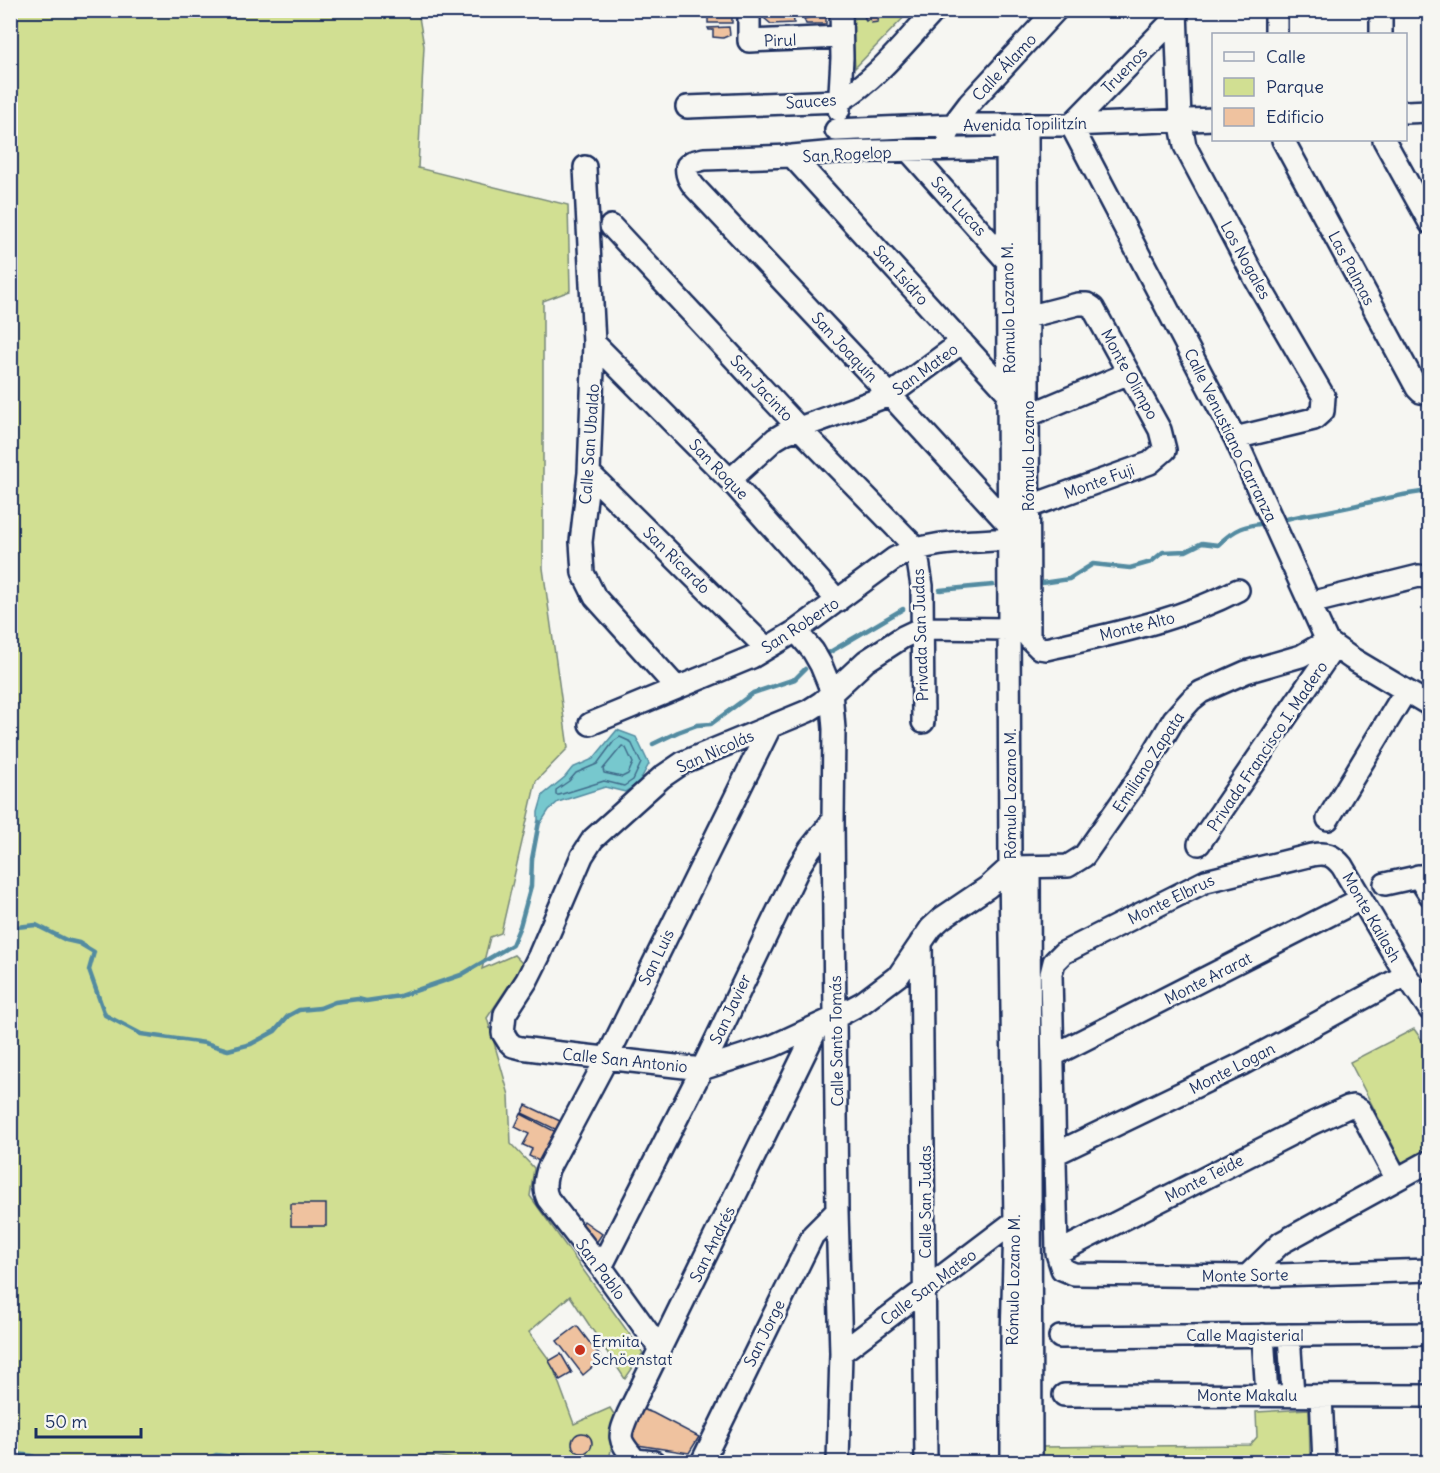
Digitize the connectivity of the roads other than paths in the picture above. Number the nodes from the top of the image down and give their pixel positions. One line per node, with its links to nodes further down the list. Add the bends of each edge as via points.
1 (749, 10): 10 (street, Pirul, via 749,41)
2 (841, 10): 10 (street)
3 (935, 10): 11 (street, Sauces, via 873,77)
4 (1056, 10): 18 (street, Calle Álamo)
5 (1276, 10): 8 (street)
6 (1381, 10): 9 (street)
7 (1176, 13): 15 (street, Los Nogales); 19 (street, Truenos)
8 (1276, 33)
9 (1381, 33)
10 (841, 37): 11 (street)
11 (840, 101): 12 (street, Sauces); 20 (street)
12 (687, 107)
13 (1430, 111): 14 (street)
14 (1407, 112)
15 (1180, 119): 16 (street, Avenida Topilitzín); 19 (street, Avenida Topilitzín); 42 (street, Los Nogales, via 1188,153 1324,397 1323,411 1314,419)
16 (1212, 119)
17 (1017, 124): 18 (street, Avenida Topilitzín); 19 (street, Avenida Topilitzín); 23 (street, Rómulo Lozano M.); 33 (street, Rómulo Lozano)
18 (952, 125): 20 (street, Avenida Topilitzín); 25 (street, Calle Álamo)
19 (1071, 125): 42 (street, Calle Venustiano Carranza)
20 (836, 130): 26 (street)
21 (1284, 141): 37 (street, Las Palmas, via 1417,388)
22 (1385, 141): 30 (street)
23 (1008, 148): 25 (street, San Rogelop); 32 (street, Rómulo Lozano M.)
24 (909, 151): 25 (street, San Rogelop); 26 (street, San Rogelop); 32 (street, San Lucas)
25 (940, 151)
26 (835, 152): 27 (street, San Rogelop)
27 (792, 156): 28 (street, San Rogelop, via 704,159); 34 (street, San Isidro)
28 (687, 166): 39 (street, San Joaquín, via 690,181 699,192)
29 (585, 167): 35 (street, Calle San Ubaldo)
30 (1430, 223)
31 (611, 226): 41 (street, San Jacinto)
32 (1008, 262): 38 (street, Rómulo Lozano M.)
33 (1027, 317): 36 (street, Monte Olimpo, via 1087,304 1096,312); 40 (street, Rómulo Lozano)
34 (962, 342): 38 (street, San Isidro); 39 (street, San Mateo)
35 (594, 343): 44 (street, Calle San Ubaldo); 45 (street, San Roque)
36 (1129, 373): 40 (street); 43 (street, Monte Olimpo, via 1160,430)
37 (1427, 393)
38 (1009, 394): 47 (street, Rómulo Lozano M.)
39 (890, 395): 41 (street, San Mateo); 47 (street, San Joaquín)
40 (1027, 416): 46 (street, Rómulo Lozano)
41 (799, 428): 45 (street, San Mateo, via 775,440); 48 (street, San Jacinto)
42 (1235, 438): 52 (street, Calle Venustiano Carranza)
43 (1166, 450): 46 (street, Monte Fuji, via 1150,463)
44 (589, 473): 58 (street, San Ricardo); 59 (street, Calle San Ubaldo, via 581,542 583,573 595,597)
45 (730, 480): 51 (street, San Roque)
46 (1028, 507): 56 (street, Rómulo Lozano, via 1028,632)
47 (1010, 532): 48 (street, San Roberto); 54 (street, Rómulo Lozano M.)
48 (916, 548): 51 (street, San Roberto, via 895,558); 53 (street, Privada San Judas, via 922,586)
49 (1430, 580): 52 (street, via 1419,576)
50 (1238, 590): 56 (street, Monte Alto, via 1182,615 1046,649)
51 (838, 601): 55 (street, San Roberto)
52 (1310, 603): 57 (street, Calle Venustiano Carranza)
53 (922, 628): 54 (street, San Nicolás); 60 (street, San Nicolás, via 885,648); 63 (street, Privada San Judas)
54 (1010, 629): 70 (street, Rómulo Lozano M.)
55 (796, 631): 58 (street, San Roberto); 60 (street, Calle Santo Tomás, via 821,665)
56 (1032, 644)
57 (1331, 644): 61 (street); 68 (street, Privada Francisco I. Madero); 70 (street, Emiliano Zapata, via 1246,672 1191,700 1174,719 1084,856 1068,866)
58 (765, 647): 59 (street, San Roberto, via 752,657)
59 (676, 687): 64 (street, San Roberto)
60 (831, 691): 65 (street, San Nicolás, via 808,711); 67 (street, Calle Santo Tomás)
61 (1405, 692): 62 (street); 66 (street)
62 (1430, 705)
63 (923, 723)
64 (590, 724)
65 (770, 727): 79 (street, San Nicolás, via 684,762 593,839 527,980 505,1014); 81 (street, San Luis)
66 (1328, 819)
67 (833, 820): 78 (street, Calle Santo Tomás); 82 (street, San Javier, via 800,865)
68 (1199, 844)
69 (1333, 856): 74 (street, Monte Kailash); 80 (street, Monte Elbrus, via 1312,855 1206,881 1069,950 1054,962)
70 (1020, 868): 75 (street, Calle San Antonio, via 942,918); 88 (street, Rómulo Lozano M.); 98 (street)
71 (1424, 875): 72 (street); 73 (street)
72 (1384, 884)
73 (1430, 895)
74 (1361, 899): 76 (street, Monte Kailash); 80 (street, Monte Ararat)
75 (921, 942): 78 (street, Calle San Antonio, via 899,975 862,1003); 93 (street, Calle San Judas)
76 (1406, 975): 77 (street, Monte Kailash); 83 (street, Monte Logan, via 1242,1064)
77 (1430, 1010)
78 (827, 1022): 82 (street, Calle San Antonio, via 773,1046); 87 (street, Calle Santo Tomás); 99 (street, San Andrés)
79 (503, 1033): 81 (street, Calle San Antonio, via 513,1046 521,1048)
80 (1054, 1055): 83 (street)
81 (607, 1058): 82 (street, Calle San Antonio); 86 (street, San Luis, via 548,1169)
82 (702, 1069): 90 (street, San Javier)
83 (1055, 1154): 89 (street)
84 (1430, 1161): 85 (street)
85 (1396, 1178): 89 (street, Monte Teide, via 1363,1114 1353,1106 1344,1108); 92 (street, via 1281,1243)
86 (544, 1188): 90 (street, San Pablo, via 548,1199)
87 (837, 1211): 100 (street, Calle Santo Tomás); 107 (street, San Jorge, via 813,1235)
88 (1015, 1221): 93 (street, Calle San Mateo); 98 (street, Rómulo Lozano M.)
89 (1059, 1261): 92 (street, Monte Sorte, via 1074,1274)
90 (601, 1267): 99 (street, San Pablo)
91 (1430, 1270): 92 (street, Monte Sorte)
92 (1247, 1276)
93 (925, 1289): 100 (street, Calle San Mateo); 109 (street, Calle San Judas)
94 (1430, 1334): 96 (street, Calle Magisterial)
95 (1263, 1335): 96 (street, Calle Magisterial); 97 (street, Calle Magisterial); 102 (street)
96 (1289, 1335): 103 (street)
97 (1060, 1337)
98 (1021, 1340): 110 (street, Rómulo Lozano M.); 111 (street)
99 (660, 1349): 106 (street, San Andrés, via 620,1436 622,1444)
100 (841, 1353): 108 (street, Calle Santo Tomás)
101 (1064, 1395): 102 (street, Monte Makalu)
102 (1267, 1395): 103 (street, Monte Makalu)
103 (1293, 1395): 104 (street, Monte Makalu)
104 (1321, 1396): 105 (street, Monte Makalu); 112 (street)
105 (1430, 1396)
106 (642, 1462)
107 (702, 1462)
108 (838, 1462)
109 (926, 1462)
110 (1012, 1462)
111 (1031, 1462)
112 (1324, 1462)

